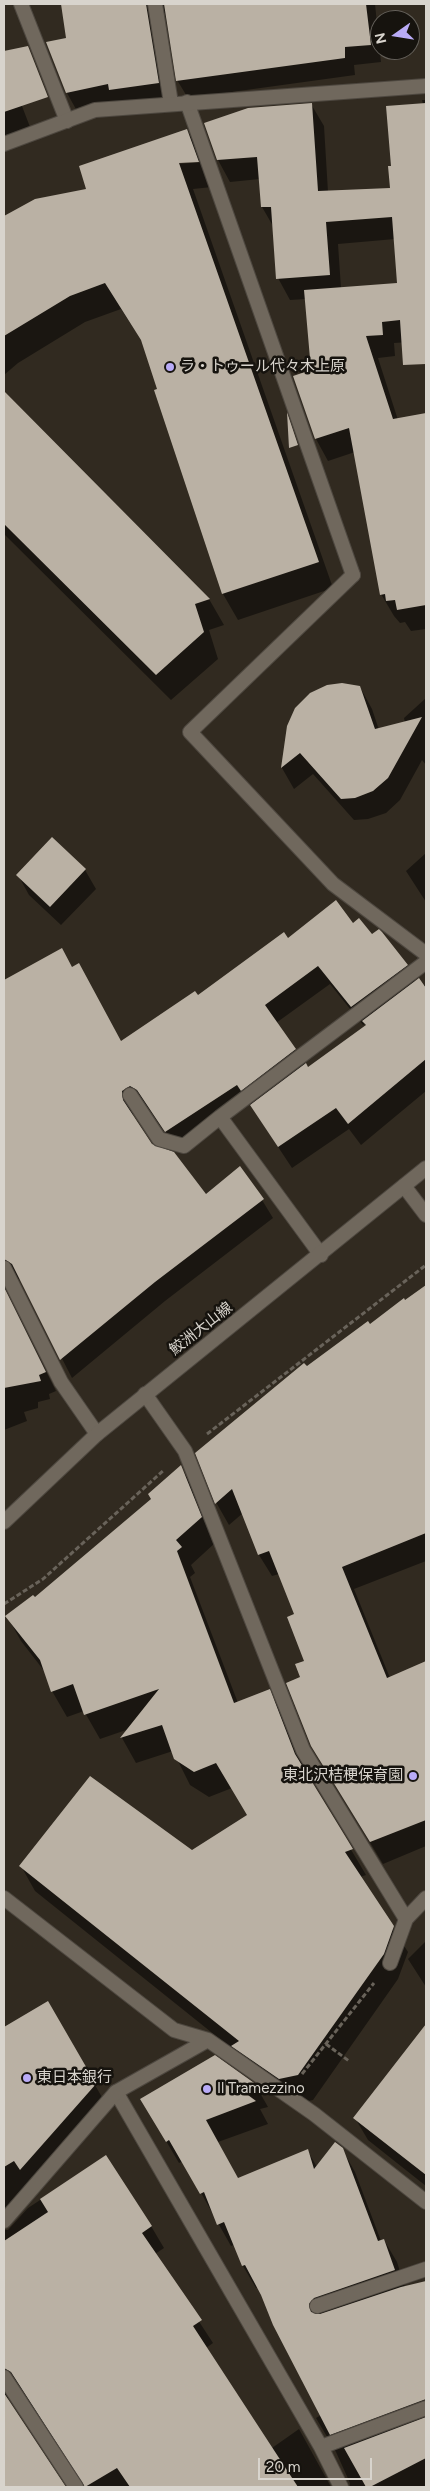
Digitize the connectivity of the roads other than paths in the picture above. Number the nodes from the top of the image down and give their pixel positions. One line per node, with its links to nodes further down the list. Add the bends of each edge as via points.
1 (22, 4): 6 (street)
2 (155, 4): 5 (street)
3 (426, 86): 4 (street)
4 (187, 102): 5 (street); 8 (street, via 353,575 190,732 333,884)
5 (171, 103): 6 (street, via 96,110)
6 (67, 120): 7 (street)
7 (4, 144)
8 (426, 954)
9 (426, 962): 11 (street)
10 (130, 1095): 11 (street, via 159,1139 184,1146)
11 (220, 1117): 15 (street)
12 (426, 1168): 13 (street, 鮫洲大山線)
13 (404, 1186): 14 (street); 15 (street, 鮫洲大山線)
14 (426, 1215)
15 (321, 1255): 17 (street, 鮫洲大山線)
16 (4, 1268): 18 (street, via 60,1382)
17 (145, 1394): 18 (street, 鮫洲大山線); 22 (street, via 184,1451 303,1750)
18 (96, 1434): 19 (street, 鮫洲大山線)
19 (4, 1522)
20 (4, 1898): 24 (street, via 174,2030)
21 (426, 1898): 22 (street)
22 (406, 1919): 23 (street)
23 (390, 1963)
24 (208, 2040): 25 (street); 26 (street, via 286,2094)
25 (116, 2092): 27 (street); 32 (street)
26 (426, 2202)
27 (4, 2221)
28 (426, 2269): 29 (street)
29 (317, 2306)
30 (4, 2377): 33 (street)
31 (426, 2408): 32 (street)
32 (320, 2447): 34 (street)
33 (76, 2487)
34 (341, 2487)

